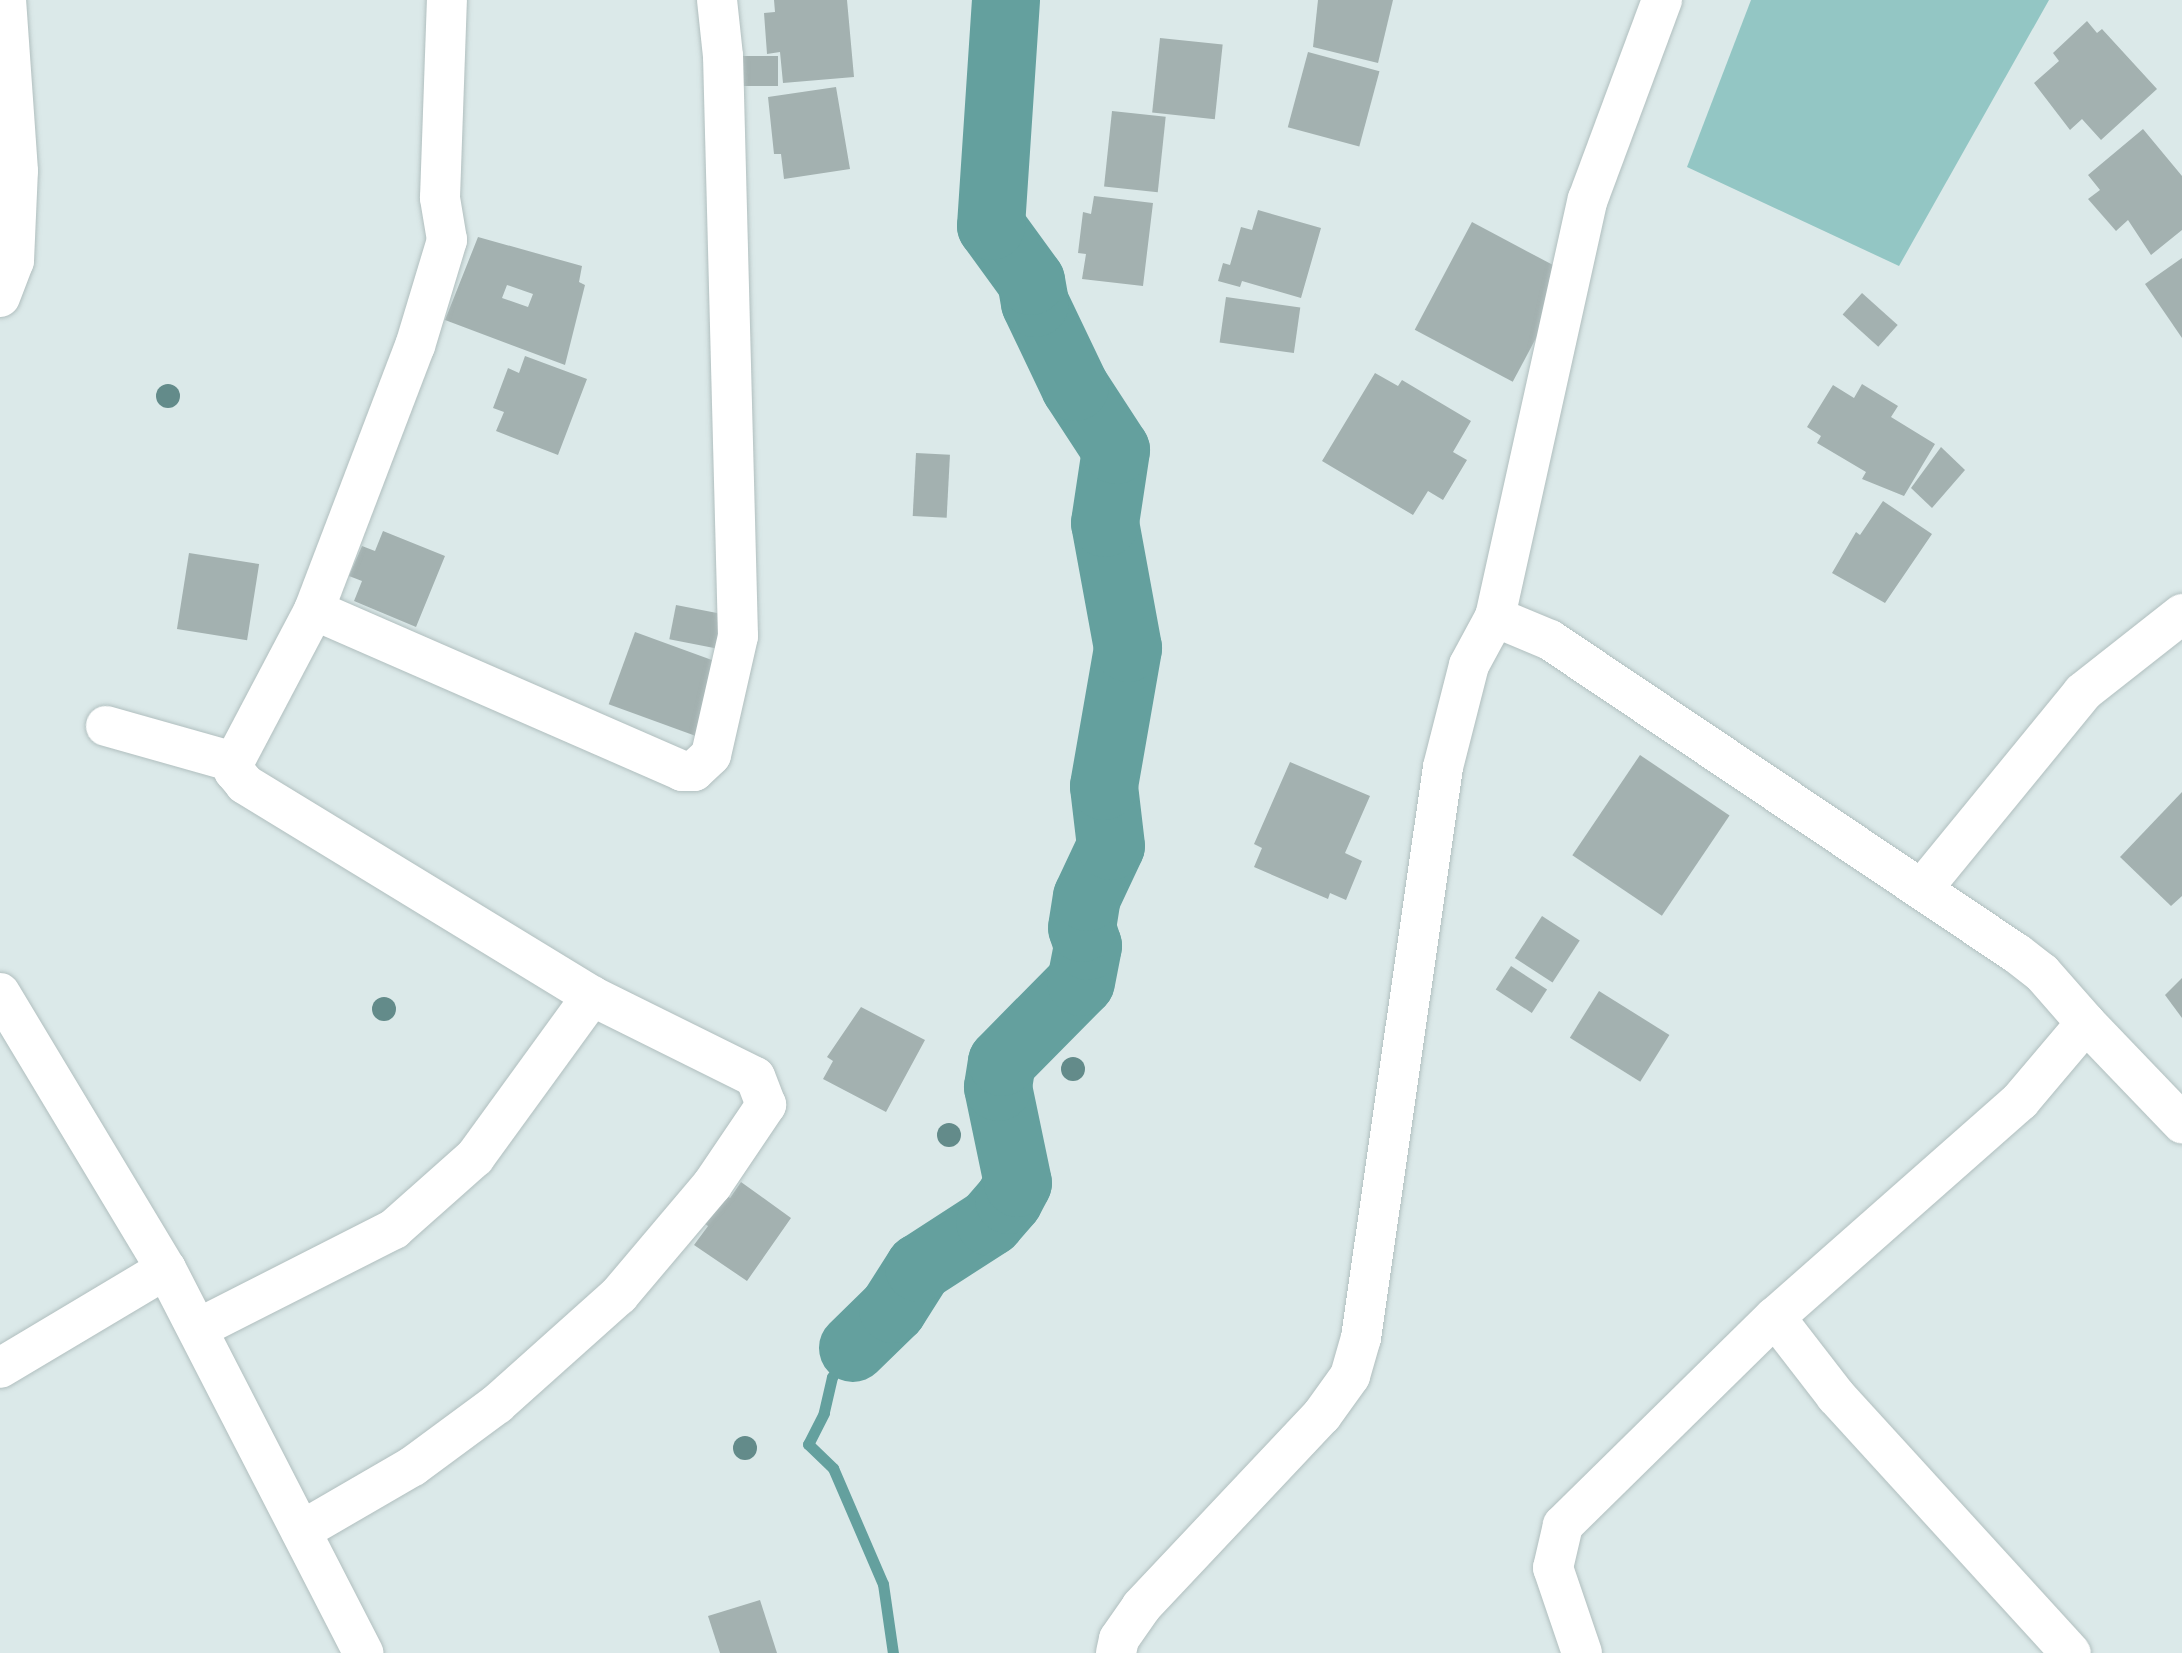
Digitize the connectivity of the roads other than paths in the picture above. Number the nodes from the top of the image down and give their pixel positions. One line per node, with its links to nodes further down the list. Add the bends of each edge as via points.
1 (6, 0): 5 (street, via 18,171 14,261)
2 (447, 0): 6 (street, via 440,198 447,240 415,346)
3 (717, 0): 6 (street, via 723,56 738,636 711,755 694,771 682,771)
4 (1662, 0): 8 (street, via 1588,199)
5 (0, 297)
6 (314, 610): 10 (street)
7 (2182, 614): 11 (street, via 2083,692)
8 (1495, 617): 11 (street, via 1550,640); 22 (street, via 1469,665 1445,754 1361,1338 1350,1376 1322,1415 1141,1607 1119,1639)
9 (106, 726): 10 (street)
10 (234, 762): 13 (street, via 245,784)
11 (1922, 889): 14 (street, via 2042,973)
12 (0, 993): 16 (street)
13 (592, 996): 18 (street, via 475,1157 394,1229); 20 (street, via 755,1077 766,1105 759,1120 619,1295 485,1413 413,1466)
14 (2086, 1023): 15 (street); 17 (street, via 2020,1101)
15 (2182, 1123)
16 (166, 1269): 18 (street); 19 (street)
17 (1775, 1317): 23 (street, via 1563,1525 1553,1568); 24 (street, via 1836,1396)
18 (199, 1328): 20 (street)
19 (0, 1368)
20 (301, 1531): 21 (street)
21 (363, 1653)
22 (1116, 1653)
23 (1582, 1653)
24 (2071, 1653)

